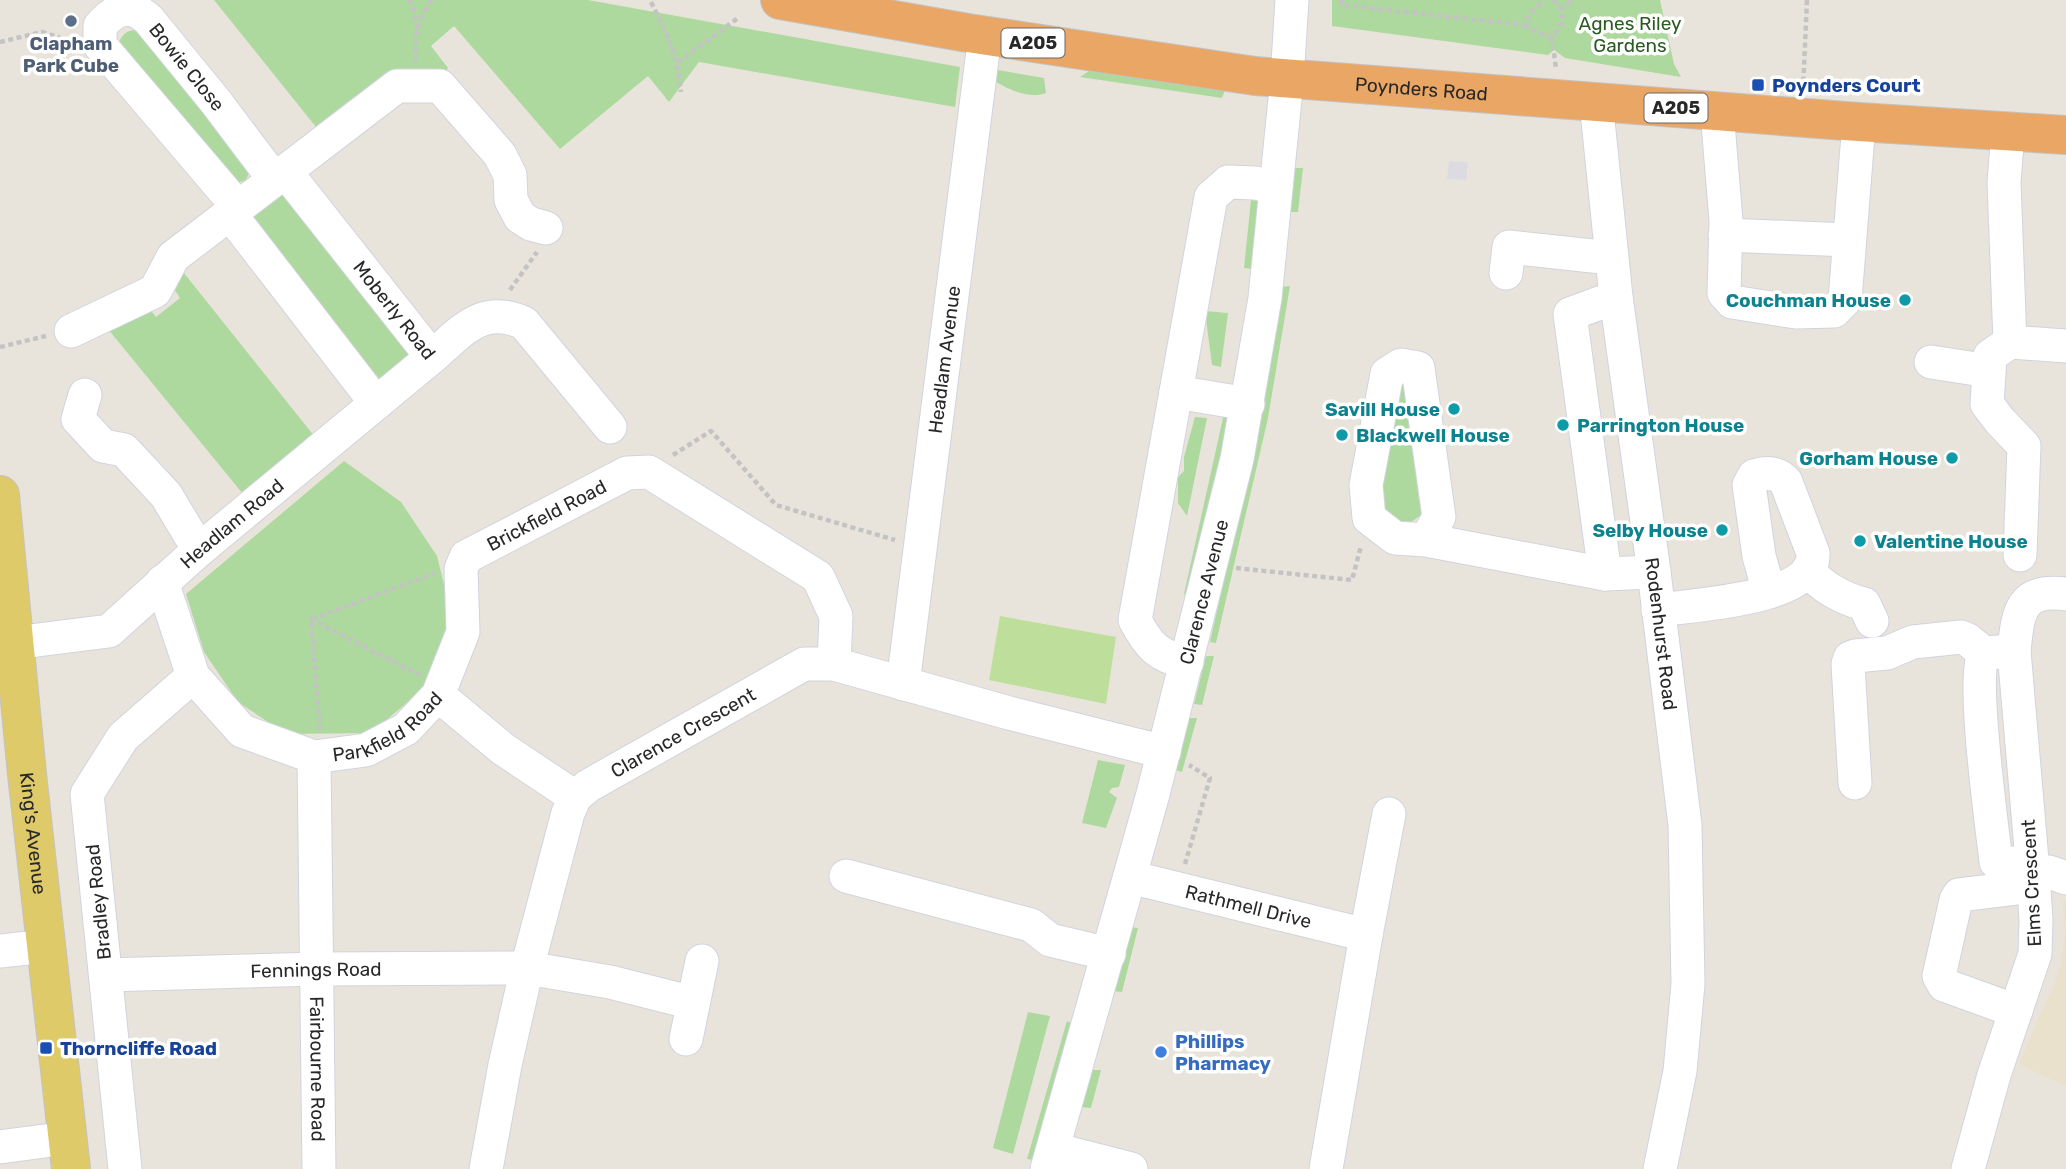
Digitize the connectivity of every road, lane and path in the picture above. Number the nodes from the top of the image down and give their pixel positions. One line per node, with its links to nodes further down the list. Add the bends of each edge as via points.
1 (409, 0): 14 (path)
2 (432, 0): 14 (path)
3 (780, 0): 15 (highway, Poynders Road / A205)
4 (1292, 0): 20 (street, Clarence Avenue)
5 (1341, 0): 13 (path, via 1341,5)
6 (1544, 0): 13 (path, via 1529,13)
7 (1553, 0): 11 (path)
8 (1573, 0): 11 (path)
9 (1807, 0): 25 (path)
10 (651, 2): 19 (path)
11 (1560, 9): 16 (path, via 1562,26)
12 (738, 18): 19 (path)
13 (1525, 24): 16 (path)
14 (418, 31): 21 (path, via 414,48)
15 (985, 35): 20 (highway, Poynders Road / A205); 55 (street, Headlam Avenue)
16 (1552, 37): 23 (path)
17 (0, 42): 18 (path, via 42,32 89,47)
18 (100, 45): 29 (street, Bowie Close, via 100,26 109,16 119,10 140,12); 31 (street)
19 (678, 62): 22 (path)
20 (1287, 79): 23 (highway, Poynders Road / A205); 30 (street, Clarence Avenue)
21 (418, 86): 29 (street, via 397,86); 32 (street, via 440,86 500,155 510,175 510,200 520,216)
22 (681, 92)
23 (1578, 99): 24 (highway, Poynders Road / A205); 35 (street, Rodenhurst Road)
24 (1717, 111): 25 (highway, Poynders Road / A205); 33 (street)
25 (1801, 117): 26 (highway, Poynders Road / A205)
26 (1859, 122): 27 (highway, Poynders Road / A205); 34 (street)
27 (2008, 132): 28 (highway, Poynders Road / A205); 40 (street, via 2004,182)
28 (2066, 135)
29 (279, 175): 31 (street); 43 (street, Moberly Road)
30 (1276, 187): 46 (street, via 1228,182 1211,197); 49 (street, Clarence Avenue, via 1264,309)
31 (234, 210): 39 (street, via 173,257 155,291); 48 (street)
32 (546, 228): 38 (path, via 543,243 504,298)
33 (1725, 234): 34 (street); 34 (street, via 1724,293 1732,302 1796,312 1834,311 1845,300)
34 (1849, 240)
35 (1611, 258): 36 (street, via 1509,247); 37 (street, Rodenhurst Road)
36 (1506, 273)
37 (1615, 296): 62 (street, Rodenhurst Road); 63 (street, via 1570,314)
38 (500, 316): 43 (street, Moberly Road, via 472,323); 50 (street, via 524,323)
39 (71, 331): 42 (path)
40 (2010, 342): 41 (street); 45 (street, via 1990,356)
41 (2066, 345)
42 (0, 346)
43 (432, 357): 48 (street, Headlam Road)
44 (1931, 362): 45 (street)
45 (1989, 372): 57 (street, via 1987,404 2024,446)
46 (1175, 392): 49 (street); 72 (street, via 1135,620 1148,644 1172,659)
47 (85, 395): 56 (street, via 78,419 103,446 124,450 166,495)
48 (376, 403): 56 (street, Headlam Road)
49 (1248, 404): 59 (street, Clarence Avenue)
50 (610, 427)
51 (638, 472): 55 (path, via 711,431 776,505); 58 (street, Brickfield Road); 73 (street, via 818,577 836,616)
52 (0, 495): 60 (main road, King's Avenue)
53 (1369, 518): 54 (street, via 1395,537); 54 (street, via 1366,485 1387,374 1401,365 1418,368 1439,517); 59 (path, via 1352,580)
54 (1426, 540): 63 (street)
55 (920, 544): 75 (street, Headlam Avenue)
56 (198, 550): 64 (street, Headlam Road)
57 (2020, 555)
58 (465, 560): 68 (path); 76 (street, Parkfield Road, via 461,569 463,632)
59 (1212, 565): 72 (street, Clarence Avenue)
60 (4, 569): 70 (main road, King's Avenue)
61 (1808, 570): 65 (street, via 1791,584); 65 (street, via 1813,553 1786,482 1775,474 1754,476 1749,485); 69 (street, via 1847,600 1864,604)
62 (1654, 572): 63 (street); 67 (street, Rodenhurst Road)
63 (1605, 574)
64 (162, 582): 70 (street, Headlam Road, via 109,631); 74 (street, Parkfield Road)
65 (1769, 592): 67 (street)
66 (2051, 594): 71 (street, Elms Crescent, via 2023,604)
67 (1658, 610): 106 (street, Rodenhurst Road, via 1685,825 1688,984 1680,1071)
68 (311, 619): 76 (path); 77 (path)
69 (1872, 621)
70 (14, 643): 88 (main road, King's Avenue)
71 (1999, 652): 79 (street, via 1961,637 1913,642 1887,653 1850,658); 82 (street, Elms Crescent)
72 (1187, 662): 78 (street, Clarence Avenue)
73 (834, 664): 75 (street, Clarence Crescent); 80 (street, Clarence Crescent, via 804,664)
74 (193, 676): 77 (street, Parkfield Road, via 242,731); 94 (street, Bradley Road, via 123,737 88,794)
75 (903, 684): 78 (street, Clarence Crescent)
76 (440, 691): 77 (street, Parkfield Road, via 406,729 366,750); 80 (street, via 503,749)
77 (318, 757): 93 (street, Fairbourne Road)
78 (1176, 759): 84 (street, Clarence Avenue); 85 (path, via 1210,778)
79 (1855, 783)
80 (575, 797): 92 (street)
81 (1389, 814): 87 (street)
82 (2033, 873): 86 (street); 96 (street, Elms Crescent, via 2035,954); 96 (street, via 1959,895 1939,976 1944,985)
83 (846, 876): 90 (street, via 1031,925 1050,940)
84 (1130, 877): 87 (street, Rathmell Drive); 90 (street, Clarence Avenue)
85 (1182, 877)
86 (2066, 878)
87 (1366, 935): 105 (street)
88 (46, 946): 89 (street); 99 (main road, King's Avenue)
89 (0, 951)
90 (1109, 954): 100 (street, Clarence Avenue)
91 (702, 961): 95 (street)
92 (527, 968): 93 (street, Fennings Road); 95 (street, Fennings Road); 103 (street)
93 (318, 969): 94 (street, Fennings Road); 102 (street, Fairbourne Road)
94 (106, 975): 101 (street, Bradley Road)
95 (693, 1003): 97 (street)
96 (2016, 1011): 107 (street, Elms Crescent)
97 (686, 1039)
98 (0, 1147): 99 (street)
99 (69, 1153)
100 (1050, 1159): 104 (street)
101 (125, 1169)
102 (319, 1169)
103 (486, 1169)
104 (1131, 1169)
105 (1326, 1169)
106 (1660, 1169)
107 (1968, 1169)

